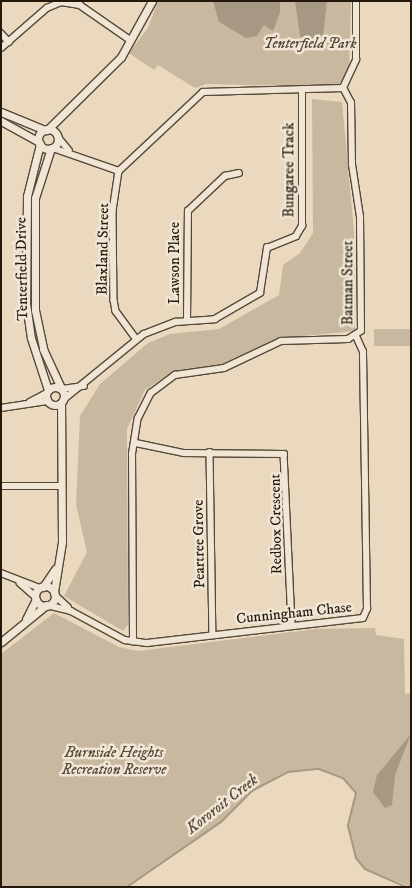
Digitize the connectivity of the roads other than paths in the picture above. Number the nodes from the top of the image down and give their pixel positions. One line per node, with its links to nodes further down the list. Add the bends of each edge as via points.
1 (152, 1): 4 (street, via 140,29)
2 (356, 1): 7 (street, via 356,60)
3 (1, 33): 5 (street)
4 (129, 39): 5 (street, via 80,5 62,2 47,8); 9 (street, via 121,57)
5 (9, 42): 6 (street)
6 (1, 48)
7 (343, 88): 8 (street); 20 (street, Batman Street, via 351,103 352,165 360,217 362,322)
8 (302, 90): 17 (street, via 203,92); 19 (street, Bungaree Track, via 300,232 268,248 262,288 255,298 215,319)
9 (67, 109): 12 (street); 13 (street)
10 (1, 112): 12 (street)
11 (1, 121): 14 (street)
12 (46, 130): 13 (street); 14 (street, Tenterfield Drive)
13 (57, 136): 15 (street, Tenterfield Drive); 16 (street)
14 (40, 143): 15 (street); 24 (street, Tenterfield Drive, via 27,196 26,303 31,338)
15 (52, 148): 16 (street); 23 (street, Tenterfield Drive, via 35,198 35,310 43,349)
16 (71, 151): 17 (street)
17 (119, 171): 21 (street, Blaxland Street, via 114,211 114,300 116,311)
18 (239, 173): 19 (street, Lawson Place, via 225,176 188,211)
19 (187, 321): 21 (street, Bungaree Track, via 160,326)
20 (356, 336): 30 (street, Batman Street, via 281,341 224,368 175,375 157,386 145,402 136,424); 42 (street, Cunningham Chase, via 363,352 367,612 355,620)
21 (136, 339): 22 (street, Bungaree Track, via 102,365)
22 (86, 385): 23 (street); 26 (street, Bungaree Track)
23 (62, 389): 24 (street); 26 (street, Tenterfield Drive)
24 (47, 391): 25 (street, Tenterfield Drive); 27 (street)
25 (49, 402): 26 (street); 27 (street); 29 (street)
26 (62, 402): 29 (street)
27 (21, 406): 28 (street)
28 (1, 408)
29 (62, 428): 33 (street)
30 (136, 444): 31 (street, Redbox Crescent, via 178,452); 46 (street, Batman Street, via 132,459)
31 (210, 452): 42 (street, Redbox Crescent, via 273,451 285,456); 44 (street, Peartree Grove)
32 (1, 486): 33 (street)
33 (62, 486): 34 (street)
34 (57, 567): 37 (street); 38 (street)
35 (1, 574): 36 (street)
36 (12, 577): 37 (street); 39 (street)
37 (42, 587): 38 (street); 39 (street)
38 (54, 594): 40 (street); 41 (street)
39 (36, 597): 40 (street); 43 (street)
40 (46, 605): 41 (street); 43 (street)
41 (72, 611): 46 (street)
42 (292, 624): 44 (street, Cunningham Chase)
43 (22, 625): 45 (street)
44 (213, 635): 46 (street, Cunningham Chase)
45 (1, 642)
46 (133, 642)

